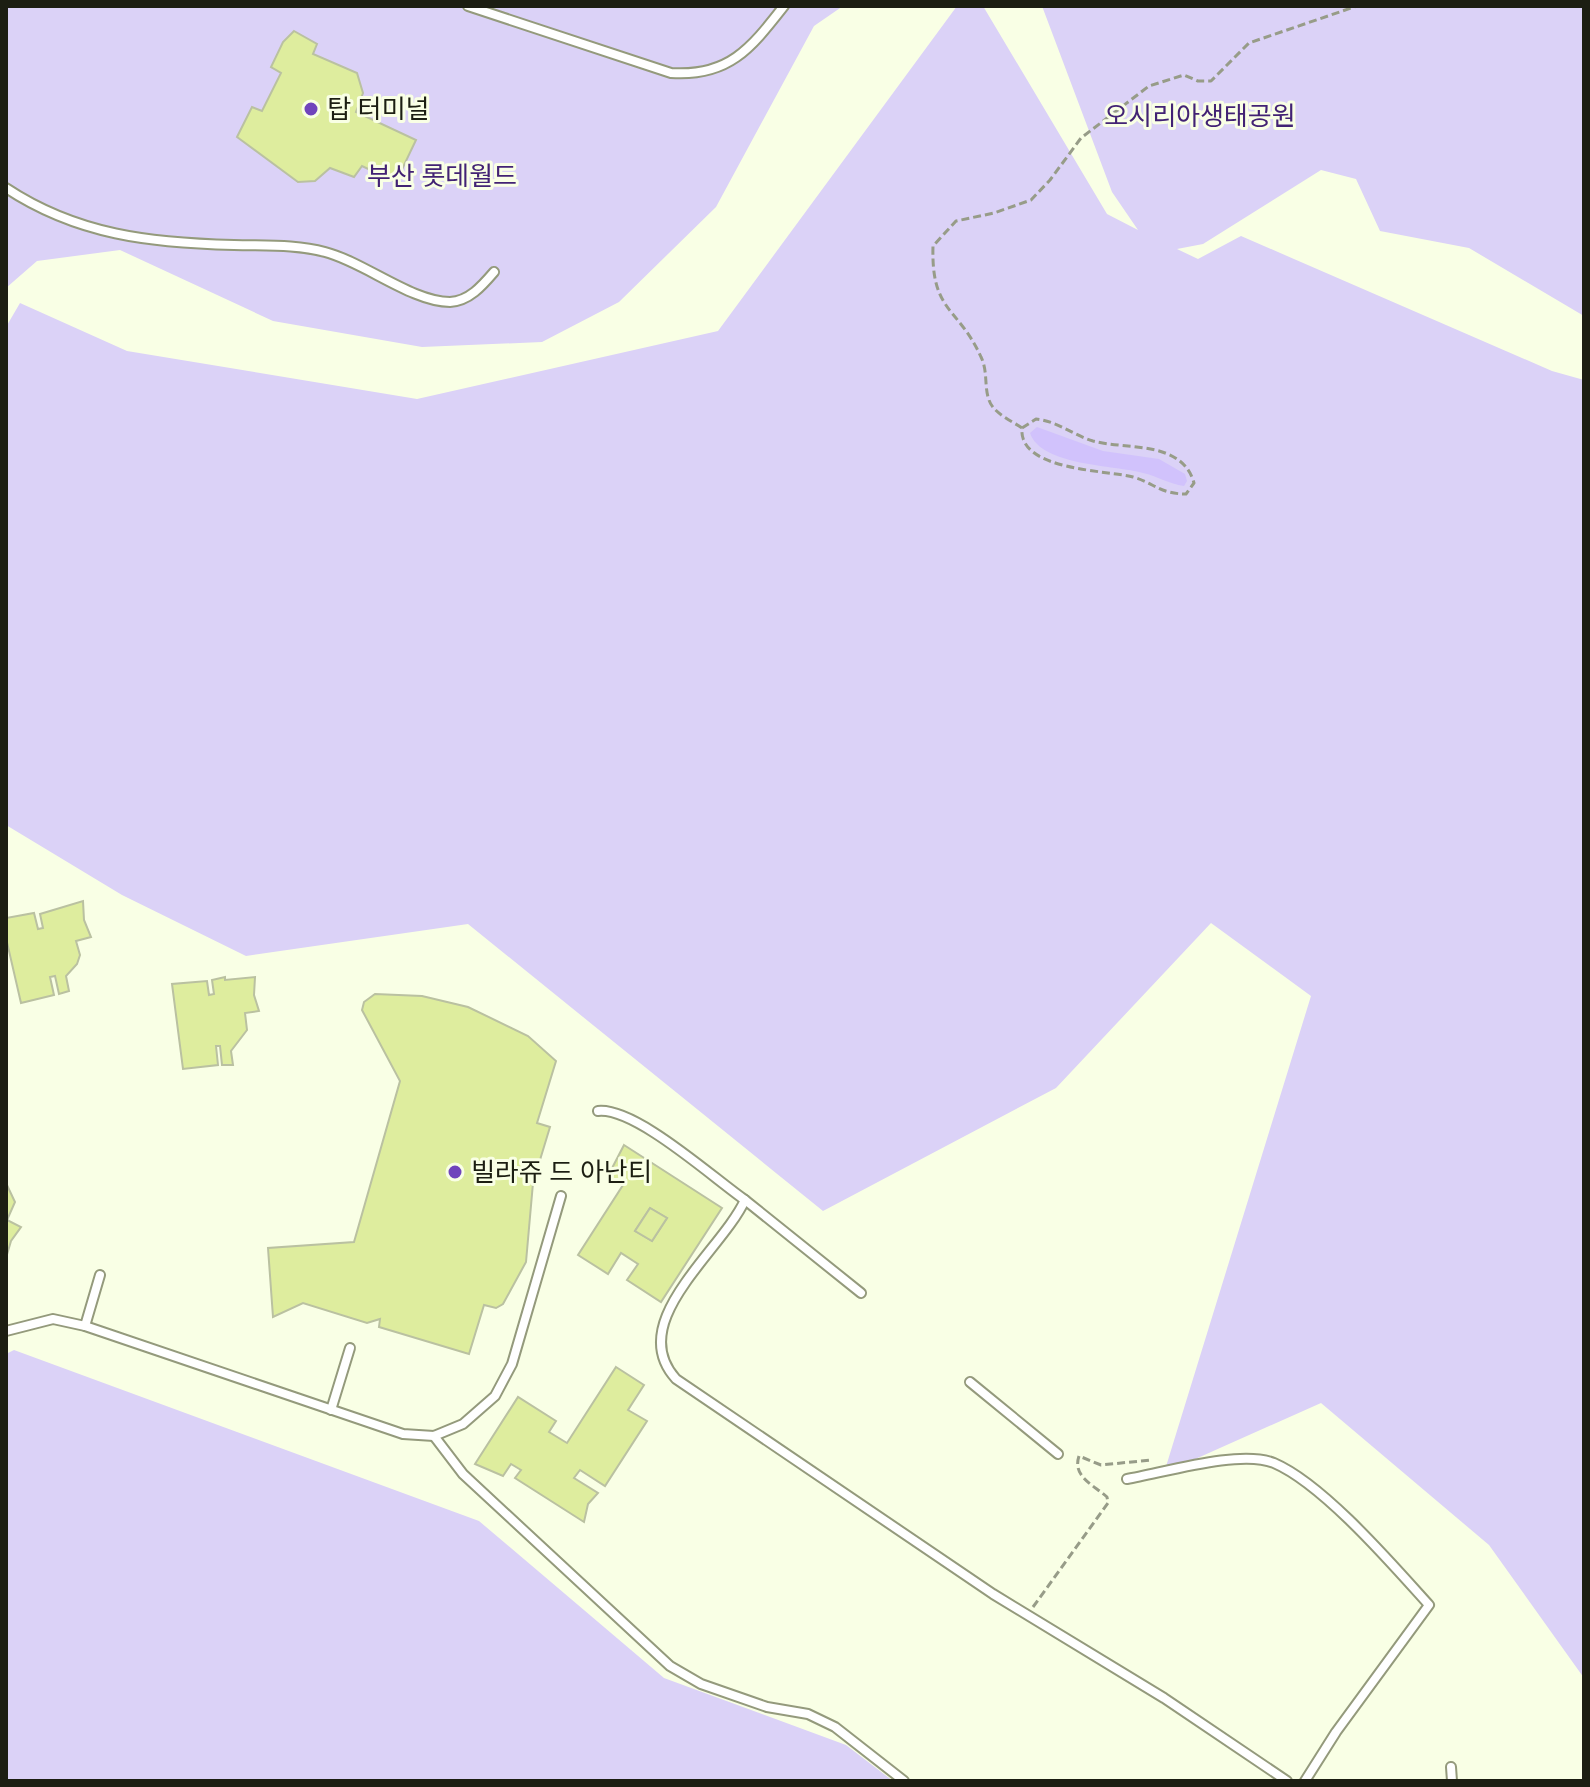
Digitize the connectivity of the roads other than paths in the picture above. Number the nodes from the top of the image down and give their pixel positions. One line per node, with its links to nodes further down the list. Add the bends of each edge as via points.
1 (468, 6): 2 (lane, via 671,73 695,75 742,54)
2 (784, 6)
3 (6, 188): 4 (lane, via 54,215 119,237 328,252 436,300 466,298)
4 (494, 272)
5 (598, 1111): 7 (lane, via 612,1110 641,1126)
6 (561, 1196): 15 (lane, via 512,1364 495,1396 463,1424)
7 (745, 1200): 9 (lane); 20 (lane, via 663,1321 659,1339 665,1367 676,1379 839,1492)
8 (100, 1275): 10 (lane)
9 (861, 1293)
10 (85, 1326): 11 (lane, via 53,1319); 14 (lane)
11 (6, 1331)
12 (350, 1348): 14 (lane)
13 (970, 1382): 16 (lane)
14 (331, 1410): 15 (lane, via 403,1434)
15 (434, 1436): 19 (lane, via 463,1474 670,1666 701,1684 767,1707 808,1714 835,1727)
16 (1058, 1454)
17 (1127, 1479): 21 (lane, via 1238,1460 1273,1463 1324,1497 1429,1605 1362,1693)
18 (1451, 1767): 22 (lane)
19 (904, 1781)
20 (1287, 1781)
21 (1305, 1781)
22 (1452, 1781)

